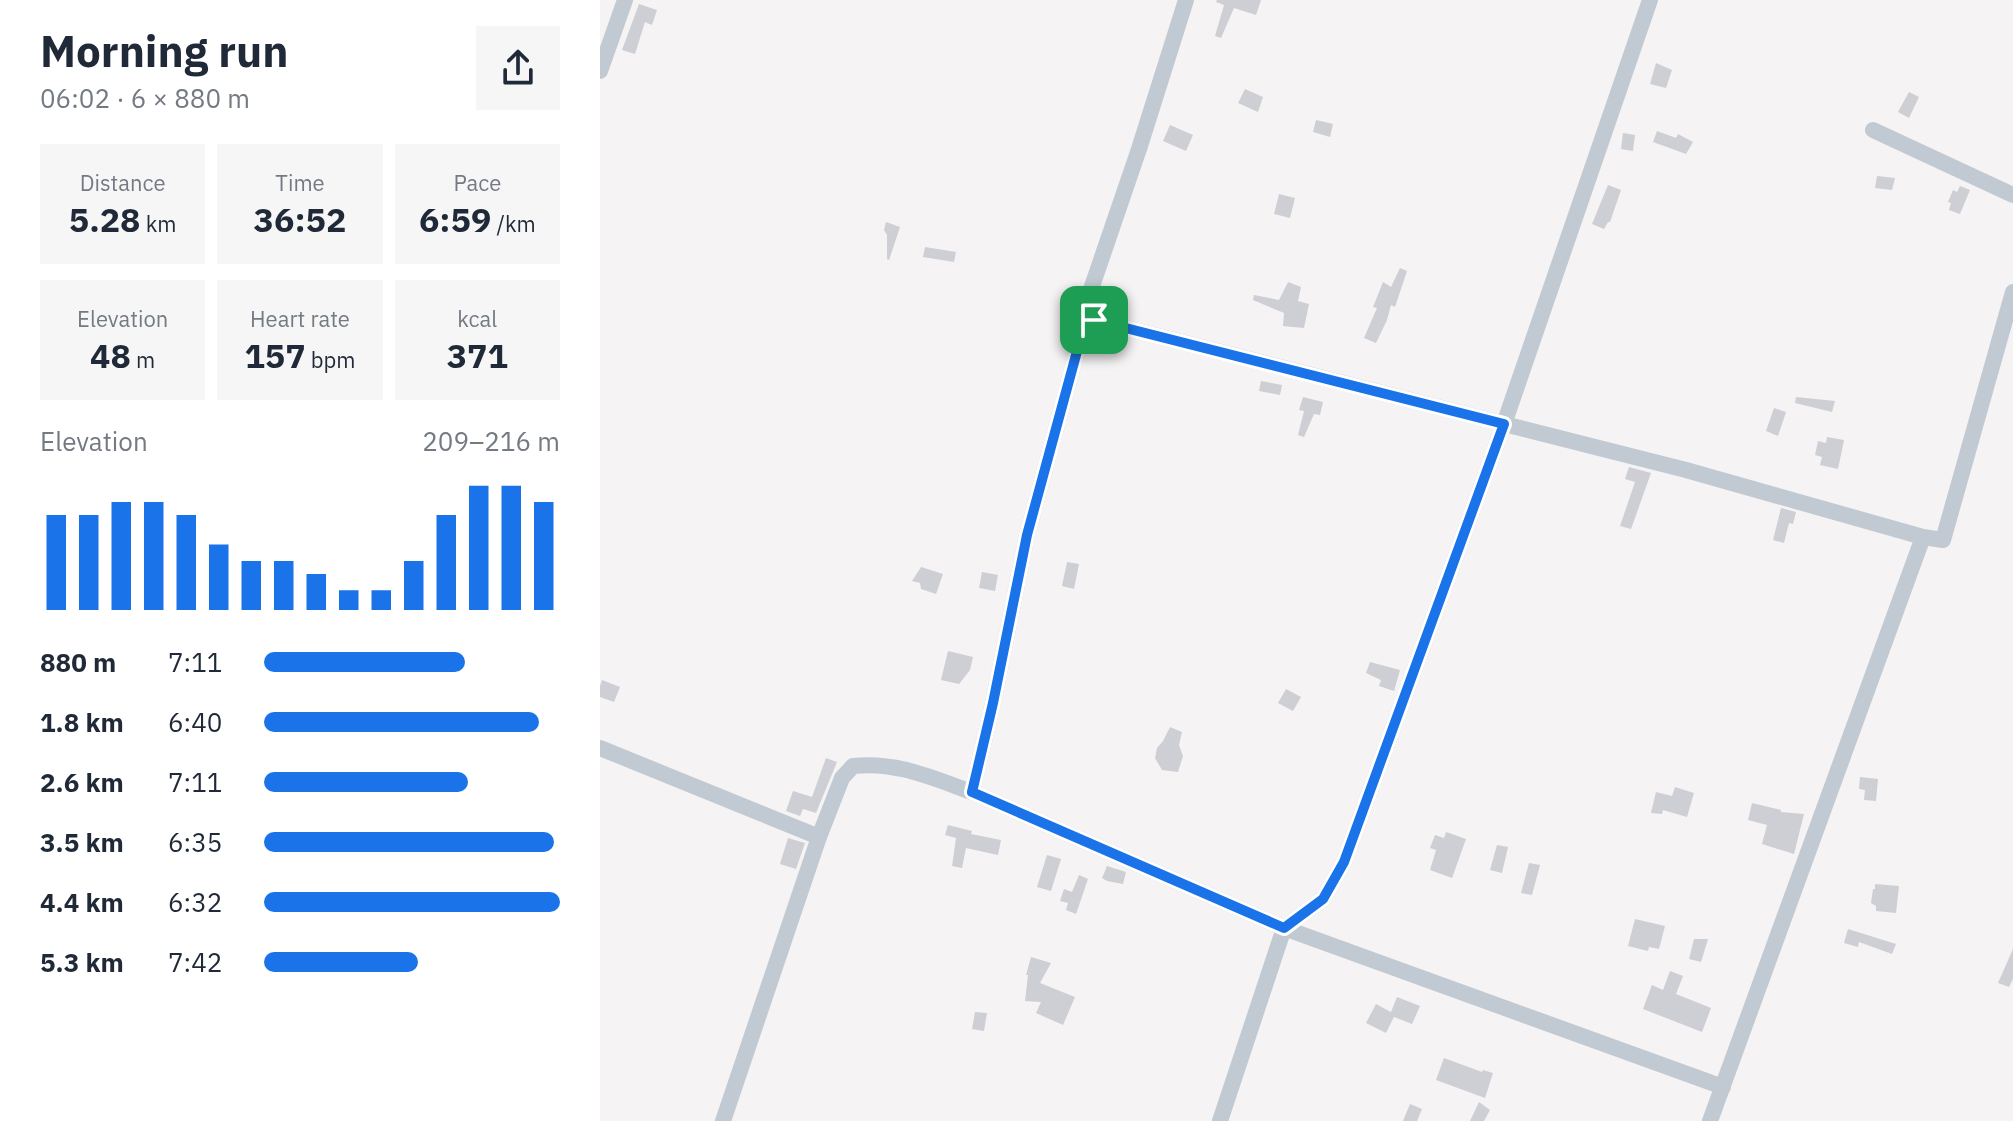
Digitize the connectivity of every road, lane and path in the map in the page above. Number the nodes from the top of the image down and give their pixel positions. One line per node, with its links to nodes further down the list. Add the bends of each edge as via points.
1 (625, 0): 4 (street)
2 (1186, 0): 8 (street)
3 (1650, 0): 9 (street)
4 (601, 61)
5 (1873, 130): 6 (street)
6 (2013, 195)
7 (2013, 292): 10 (street, via 1943,540)
8 (1088, 311): 9 (street, via 1094,320); 12 (street, via 1027,535)
9 (1504, 424): 10 (street); 14 (street, via 1344,862 1323,899)
10 (1923, 537): 15 (street)
11 (600, 748): 13 (street)
12 (972, 792): 13 (street, via 913,771 853,766 842,778); 14 (street)
13 (819, 837): 16 (street)
14 (1284, 928): 15 (street); 17 (street)
15 (1723, 1087): 18 (street)
16 (723, 1121)
17 (1220, 1121)
18 (1710, 1121)

